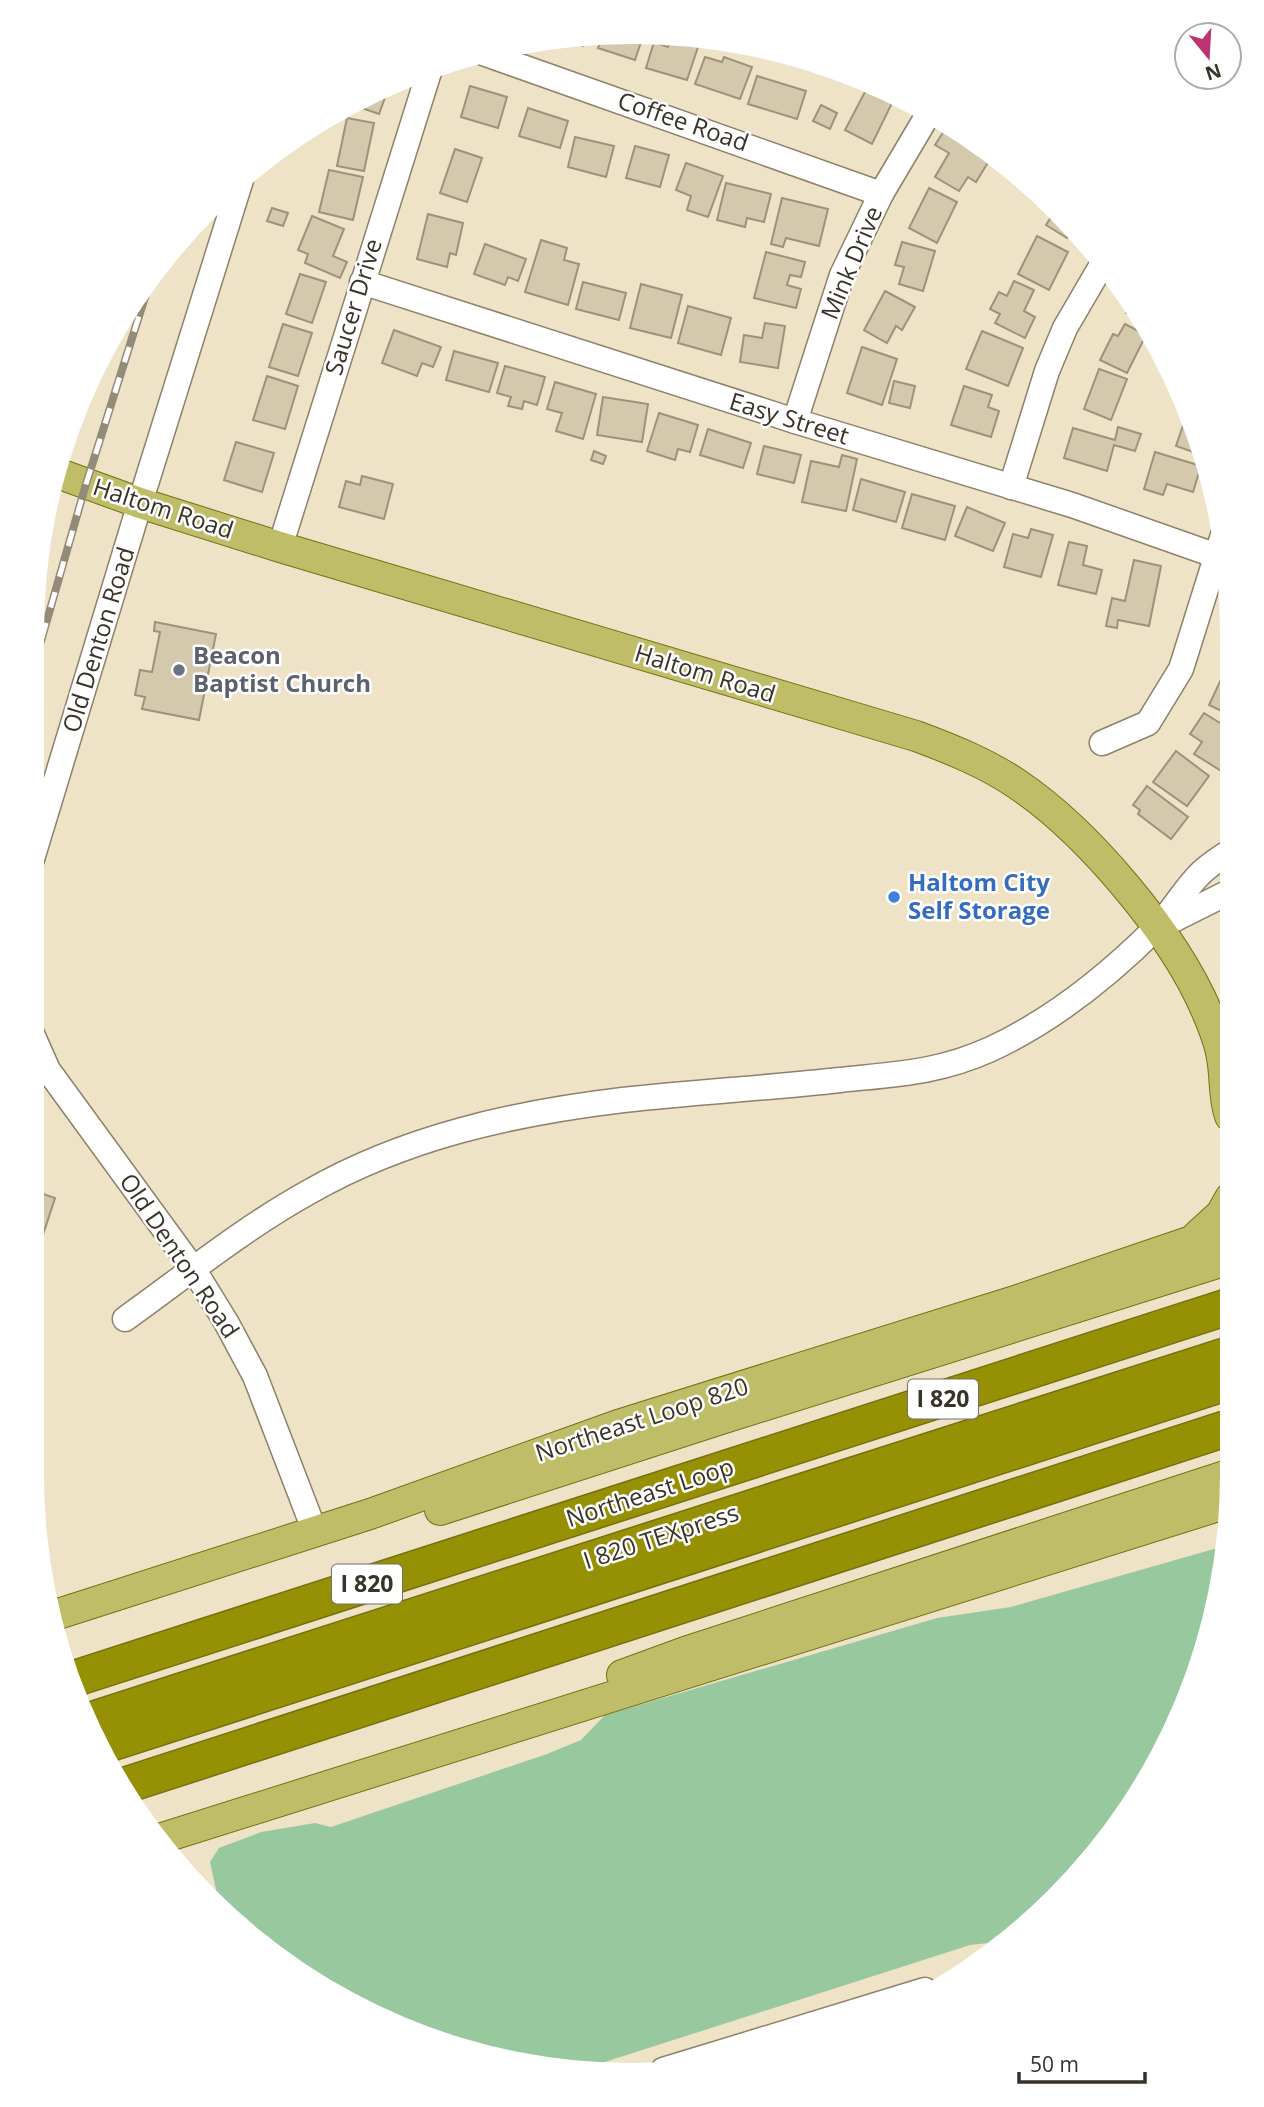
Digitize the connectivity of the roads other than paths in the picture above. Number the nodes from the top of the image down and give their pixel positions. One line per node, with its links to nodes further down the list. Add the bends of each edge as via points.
1 (500, 59): 4 (street, Coffee Road)
2 (426, 82): 7 (street, Saucer Drive)
3 (924, 122): 4 (street, Mink Drive)
4 (881, 194): 8 (street, Mink Drive, via 842,275)
5 (235, 198): 11 (street, Old Denton Road)
6 (1098, 272): 10 (street, via 1065,328 1047,371)
7 (362, 282): 8 (street, Easy Street); 13 (street, Saucer Drive)
8 (795, 421): 10 (street, Easy Street)
9 (65, 476): 11 (main road, Haltom Road)
10 (1011, 487): 12 (street, Easy Street)
11 (140, 503): 13 (main road, Haltom Road); 16 (street, Old Denton Road)
12 (1213, 543)
13 (280, 547): 19 (main road, Haltom Road, via 958,752 1017,784 1062,821)
14 (1215, 559): 15 (street, via 1181,669 1148,723)
15 (1102, 743)
16 (44, 819)
17 (1220, 858): 19 (street, via 1199,875)
18 (1220, 896): 19 (street)
19 (1158, 927): 20 (main road, Haltom Road, via 1188,974); 26 (street, via 1061,1009 990,1049 945,1066 897,1076 623,1100 527,1114 440,1136 368,1162 308,1192)
20 (1220, 1046)
21 (44, 1061): 26 (street, Old Denton Road)
22 (1220, 1216): 23 (main road)
23 (1192, 1241): 24 (main road, Northeast Loop 820); 34 (main road, Northeast Loop 820, via 618,1425)
24 (1220, 1244)
25 (1220, 1248): 34 (main road, via 399,1523)
26 (194, 1270): 28 (street); 35 (street, Old Denton Road, via 255,1376)
27 (1220, 1309): 37 (highway, Northeast Loop / I 820)
28 (125, 1319)
29 (1220, 1358): 39 (highway, I 820 TEXpress)
30 (1220, 1385): 40 (highway, I 820 TEXpress)
31 (1220, 1431): 41 (highway)
32 (1220, 1478): 38 (main road, via 685,1651 621,1676)
33 (1219, 1506): 38 (main road)
34 (370, 1514): 35 (main road, Northeast Loop 820)
35 (315, 1532): 36 (main road, Northeast Loop 820)
36 (61, 1613)
37 (80, 1677)
38 (583, 1705): 42 (main road)
39 (97, 1718)
40 (109, 1744)
41 (132, 1784)
42 (171, 1840)
43 (904, 1997): 44 (street)
44 (699, 2059)

